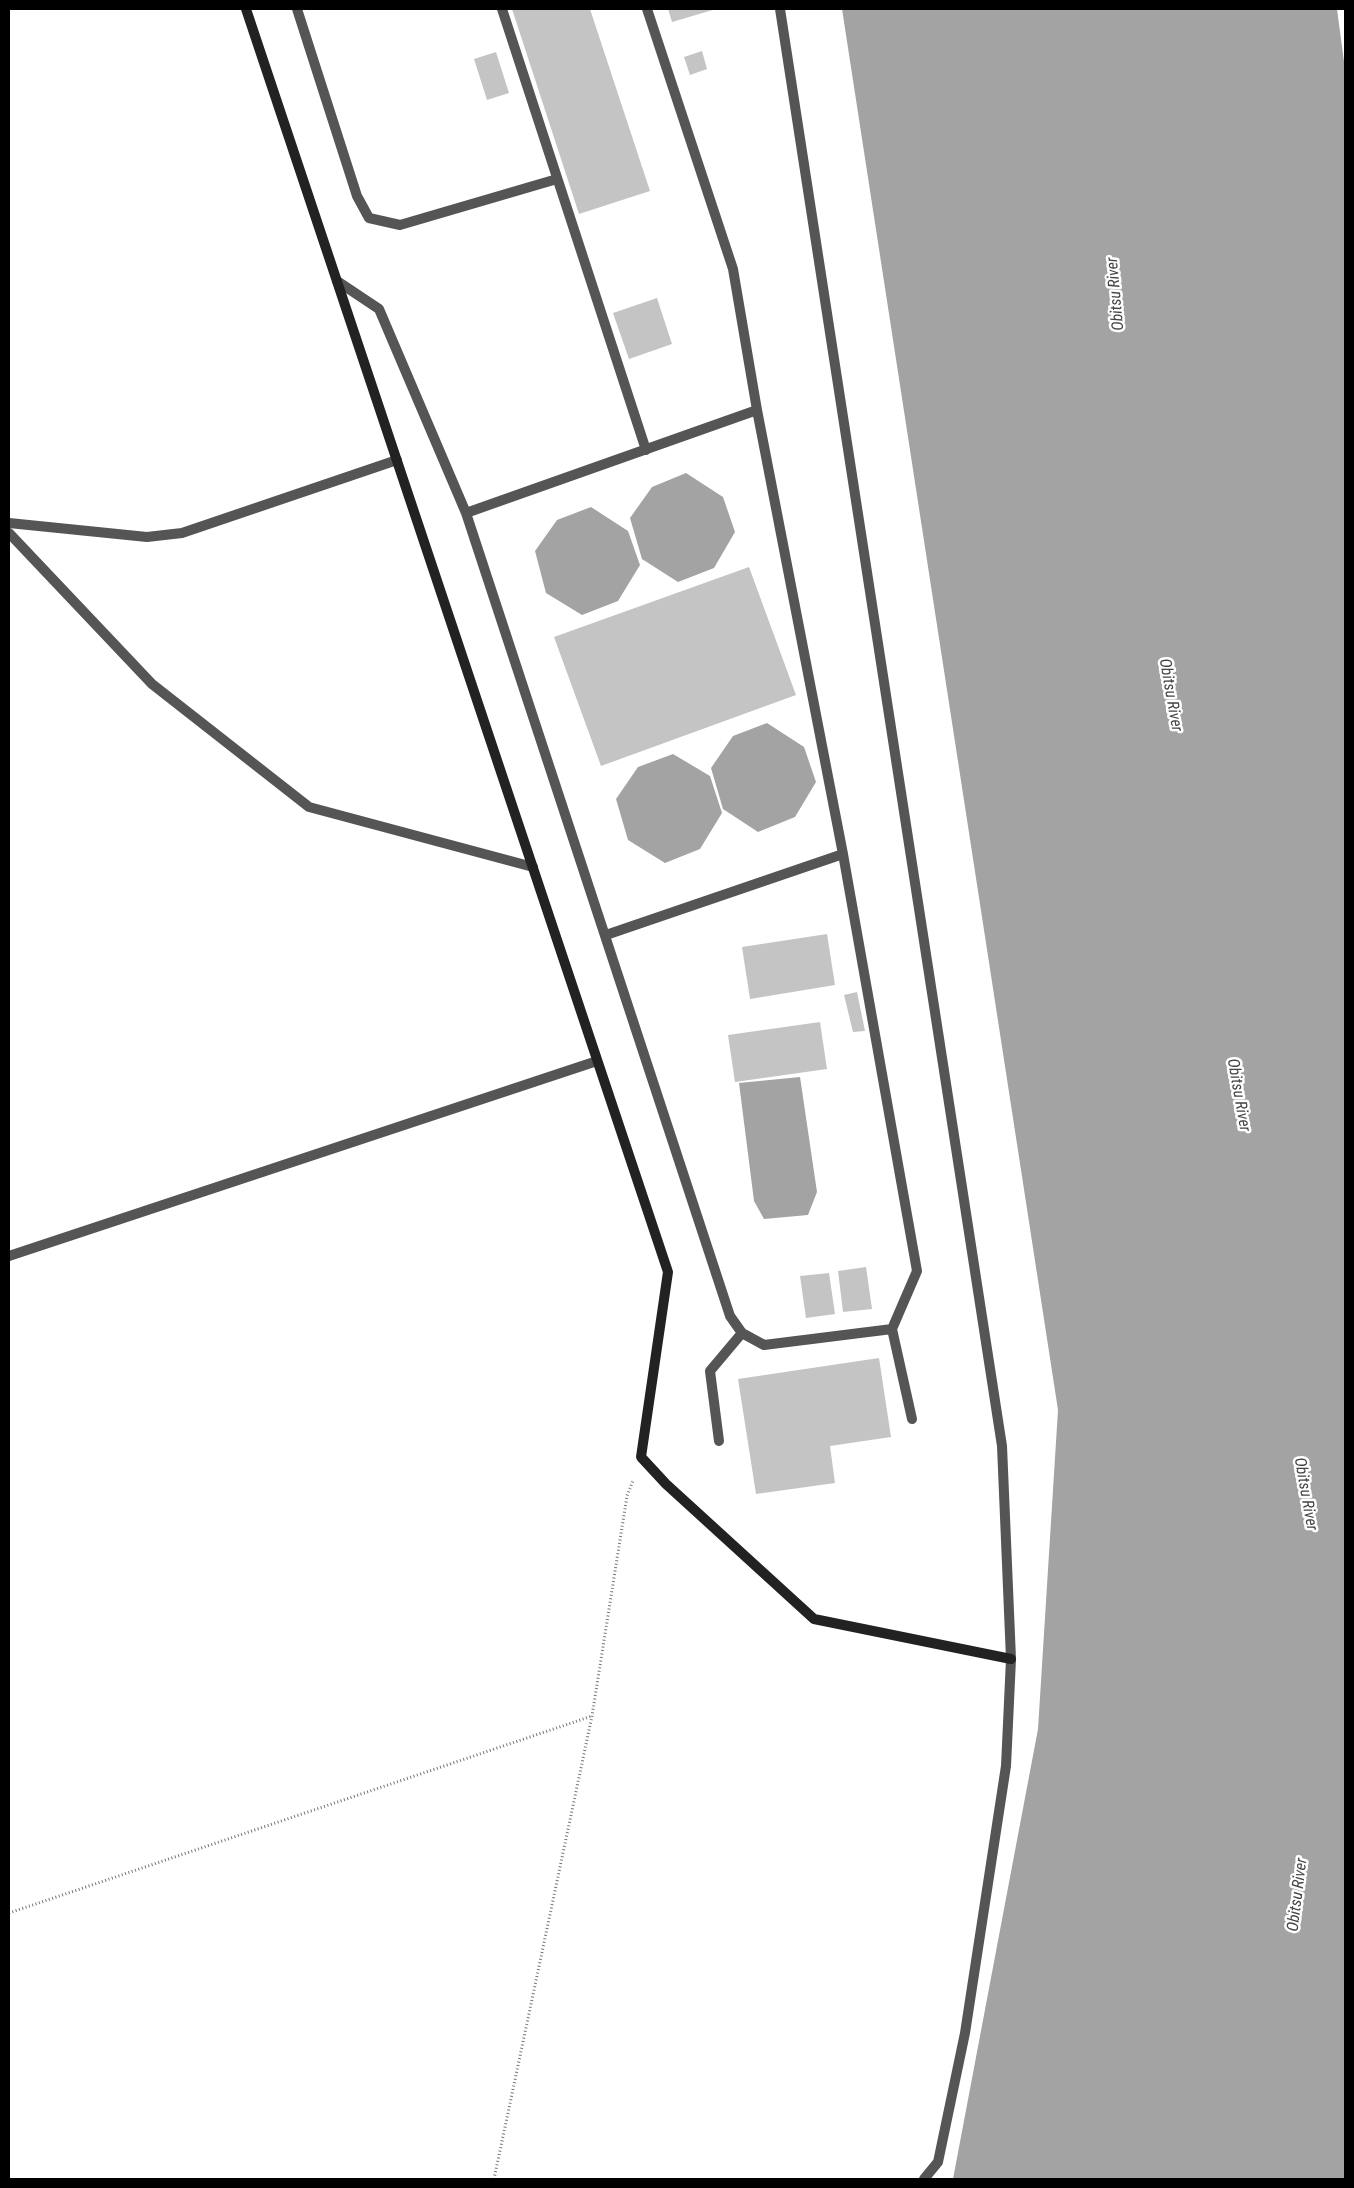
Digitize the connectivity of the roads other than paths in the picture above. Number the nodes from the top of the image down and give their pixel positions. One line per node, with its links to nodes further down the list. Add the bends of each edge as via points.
1 (246, 9): 7 (street)
2 (297, 9): 6 (street, via 357,196 369,218 400,225)
3 (502, 9): 6 (street)
4 (647, 9): 8 (street, via 733,269)
5 (780, 9): 23 (street, via 1002,1446)
6 (557, 179): 9 (street)
7 (337, 281): 10 (street); 11 (street, via 379,309)
8 (757, 410): 9 (street); 14 (street)
9 (646, 450): 11 (street)
10 (397, 460): 12 (street, via 182,533 147,537); 15 (street)
11 (466, 513): 16 (street)
12 (9, 523)
13 (9, 533): 15 (street, via 152,684 309,807)
14 (843, 854): 16 (street); 19 (street, via 917,1271)
15 (533, 868): 17 (street)
16 (606, 935): 20 (street, via 730,1316)
17 (597, 1061): 18 (street); 23 (street, via 668,1272 641,1457 666,1484 814,1619)
18 (9, 1256)
19 (892, 1329): 20 (street, via 764,1346); 21 (street)
20 (742, 1333): 22 (street, via 710,1371)
21 (912, 1418)
22 (719, 1441)
23 (1011, 1659): 24 (street, via 1006,1766 965,2033 938,2162)
24 (924, 2179)

